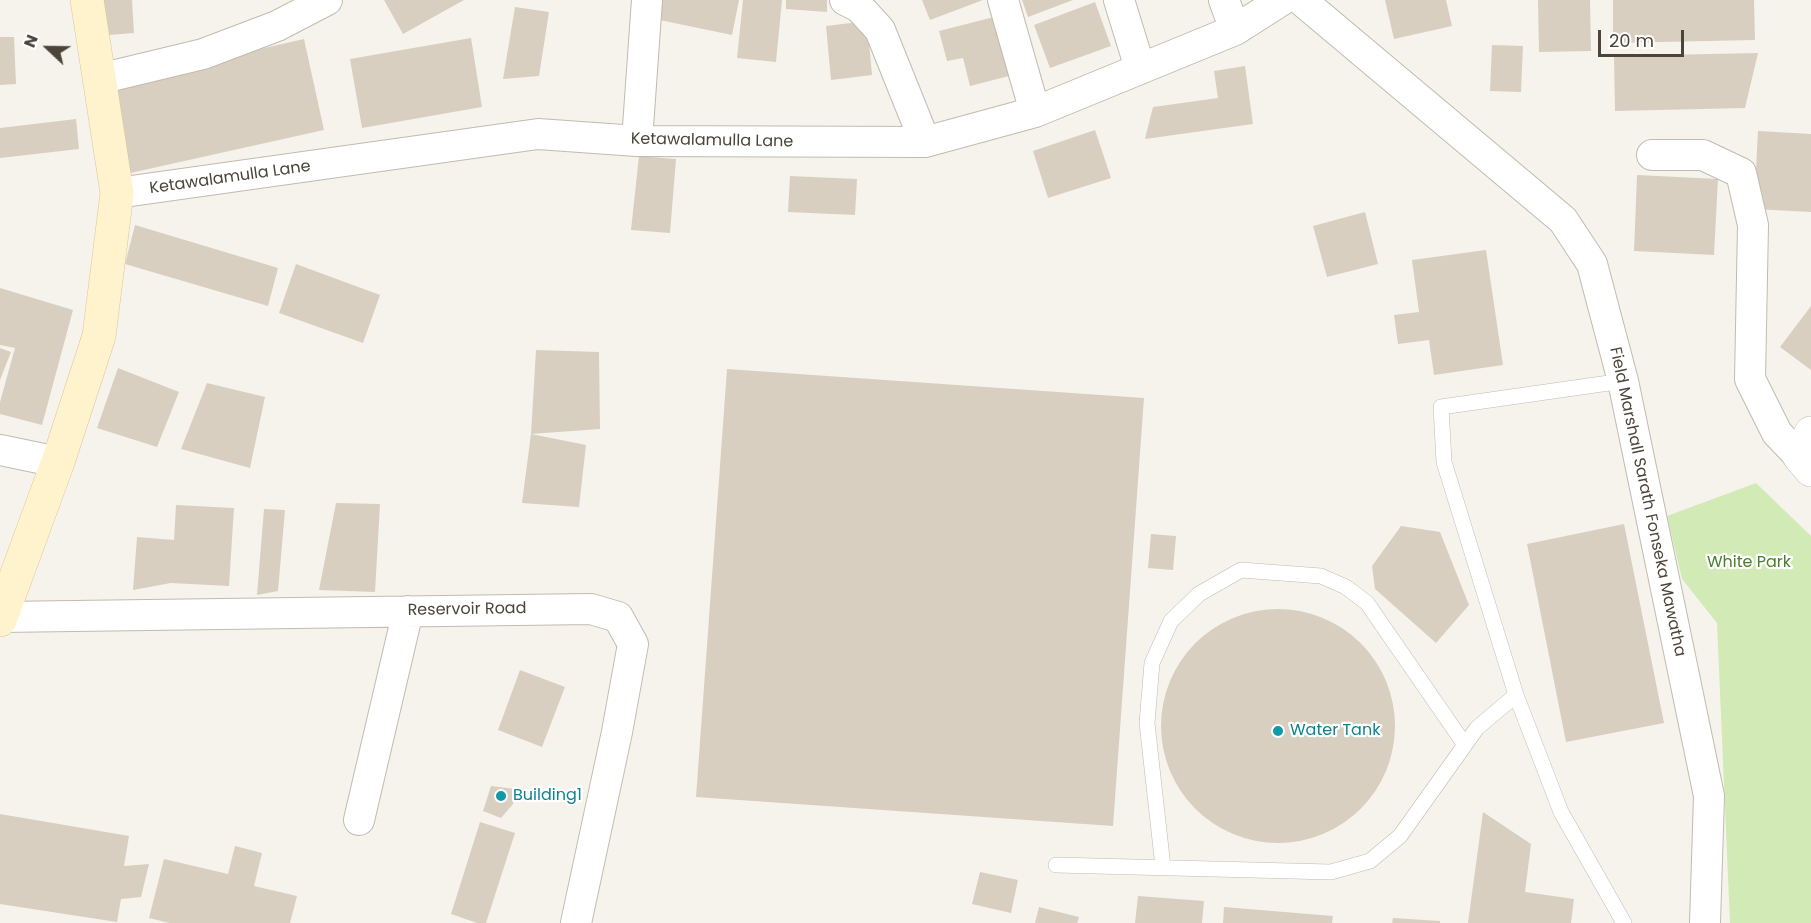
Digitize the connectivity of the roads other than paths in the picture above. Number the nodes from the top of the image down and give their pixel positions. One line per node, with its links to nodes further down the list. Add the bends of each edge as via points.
1 (87, 0): 12 (main road)
2 (327, 0): 12 (street, via 277,26 203,54)
3 (647, 0): 14 (street)
4 (845, 0): 15 (street, via 859,7 880,30)
5 (1003, 0): 13 (street)
6 (1119, 0): 11 (street)
7 (1224, 0): 10 (street)
8 (1282, 0): 10 (street, Ketawalamulla Lane)
9 (1301, 0): 18 (street, Field Marshall Sarath Fonseka Mawatha, via 1563,220 1592,264)
10 (1236, 30): 11 (street, Ketawalamulla Lane)
11 (1140, 68): 13 (street, Ketawalamulla Lane)
12 (99, 79): 17 (main road)
13 (1035, 112): 15 (street, Ketawalamulla Lane)
14 (637, 141): 15 (street, Ketawalamulla Lane); 17 (street, Ketawalamulla Lane, via 538,134)
15 (925, 142)
16 (1652, 155): 20 (street, via 1703,155 1741,173 1753,225 1750,379 1776,433)
17 (117, 193): 21 (main road, via 99,336)
18 (1623, 381): 24 (lane, via 1441,407 1444,462); 31 (street, Field Marshall Sarath Fonseka Mawatha, via 1709,796)
19 (0, 450): 21 (street)
20 (1807, 453)
21 (58, 462): 23 (main road)
22 (408, 611): 23 (street, Reservoir Road); 26 (street); 29 (street, Reservoir Road, via 591,609 618,617 633,644)
23 (0, 618)
24 (1515, 695): 25 (lane, via 1477,728); 30 (lane, via 1561,812)
25 (1465, 745): 28 (lane, via 1400,836 1371,861 1331,872); 28 (lane, via 1367,603 1346,587 1321,576 1241,570 1199,594 1171,621 1152,663 1148,723)
26 (359, 820)
27 (1056, 865): 28 (lane)
28 (1163, 867)
29 (576, 923)
30 (1624, 923)
31 (1705, 923)

